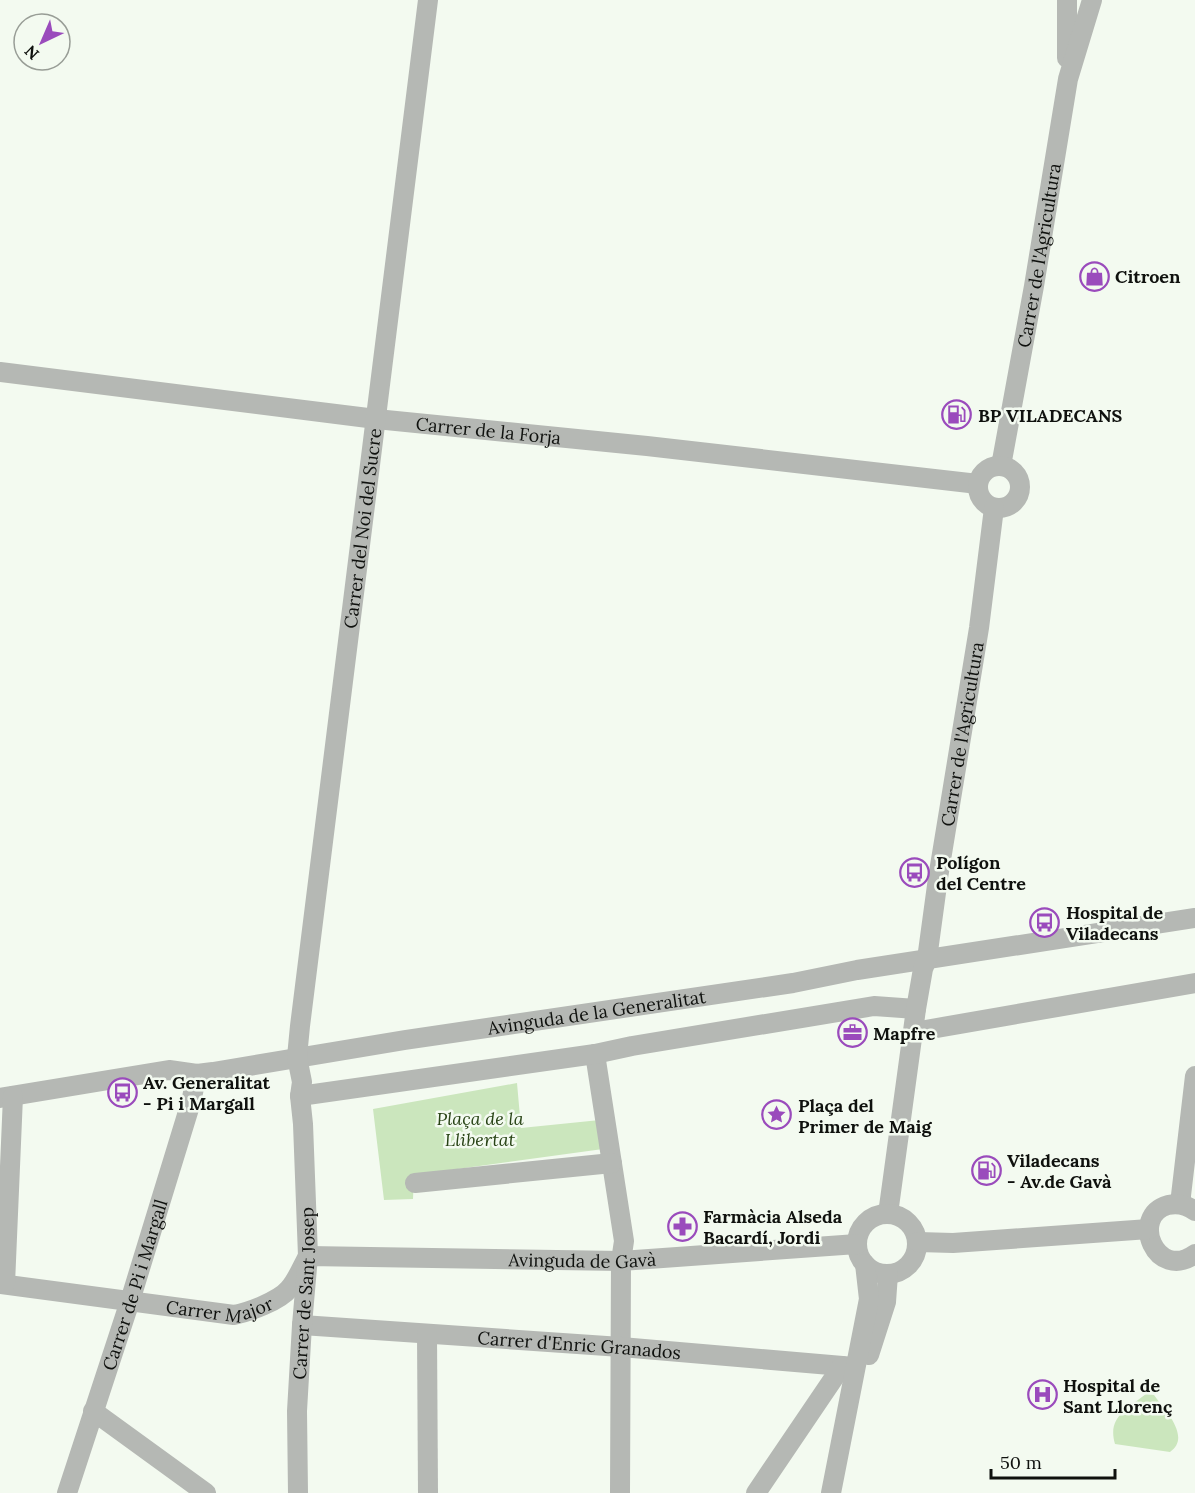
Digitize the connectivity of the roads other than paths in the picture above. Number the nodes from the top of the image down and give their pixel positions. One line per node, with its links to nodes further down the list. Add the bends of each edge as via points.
1 (428, 0): 8 (street, Carrer del Noi del Sucre)
2 (1067, 0): 6 (street, Carrer de l'Agricultura)
3 (1083, 0): 5 (street, Carrer de l'Agricultura)
4 (1092, 0): 5 (street, Carrer de l'Agricultura)
5 (1078, 40): 6 (street, Carrer de l'Agricultura)
6 (1068, 79): 9 (street, Carrer de l'Agricultura)
7 (0, 372): 8 (street, Carrer de la Forja)
8 (376, 419): 10 (street, Carrer de la Forja); 18 (street, Carrer del Noi del Sucre)
9 (1001, 466): 10 (street, via 988,469); 11 (street, via 1013,472 1019,491 1013,503)
10 (978, 484): 11 (street, via 980,496)
11 (994, 508): 13 (street, Carrer de l'Agricultura)
12 (1195, 918): 13 (street, Avinguda de la Generalitat)
13 (927, 959): 15 (street, Carrer de l'Agricultura); 18 (street, Avinguda de la Generalitat, via 793,983)
14 (1195, 983): 16 (street)
15 (916, 1009): 16 (street, Carrer de l'Agricultura); 17 (street, via 874,1006)
16 (914, 1032): 26 (street, Carrer de l'Agricultura)
17 (595, 1054): 21 (street); 23 (street)
18 (297, 1057): 19 (street, Avinguda de la Generalitat); 21 (street, Carrer del Noi del Sucre, via 302,1082)
19 (197, 1074): 22 (street, Avinguda de la Generalitat, via 169,1070); 36 (street, Carrer de Pi i Margall)
20 (1195, 1076): 25 (street)
21 (300, 1096): 31 (street, Carrer de Sant Josep)
22 (7, 1097): 35 (street)
23 (612, 1164): 24 (street); 32 (street, via 624,1241)
24 (414, 1183)
25 (1187, 1208): 27 (street, via 1163,1207 1155,1213)
26 (888, 1214): 28 (street, via 897,1215 912,1226); 29 (street, via 870,1219)
27 (1149, 1229): 28 (street); 30 (street, via 1149,1238 1162,1256 1177,1261)
28 (918, 1242): 34 (street, via 906,1268)
29 (857, 1245): 32 (street, Avinguda de Gavà); 33 (street)
30 (1195, 1254)
31 (308, 1256): 32 (street, Avinguda de Gavà); 36 (street, Carrer Major, via 282,1296 245,1313 234,1315); 37 (street, Carrer de Sant Josep)
32 (621, 1261): 39 (street)
33 (865, 1264): 34 (street); 40 (street, via 869,1299)
34 (888, 1274): 49 (street, via 886,1302 867,1361)
35 (3, 1284): 36 (street, Carrer Major)
36 (130, 1300): 41 (street, Carrer de Pi i Margall)
37 (302, 1325): 38 (street, Carrer d'Enric Granados); 44 (street, Carrer de Sant Josep)
38 (427, 1334): 39 (street, Carrer d'Enric Granados); 45 (street)
39 (621, 1347): 40 (street, Carrer d'Enric Granados); 46 (street)
40 (848, 1366): 47 (street); 48 (street)
41 (93, 1411): 42 (street, Carrer de Pi i Margall); 43 (street)
42 (67, 1493)
43 (206, 1493)
44 (298, 1493)
45 (428, 1493)
46 (620, 1493)
47 (756, 1493)
48 (831, 1493)
49 (844, 1493)

